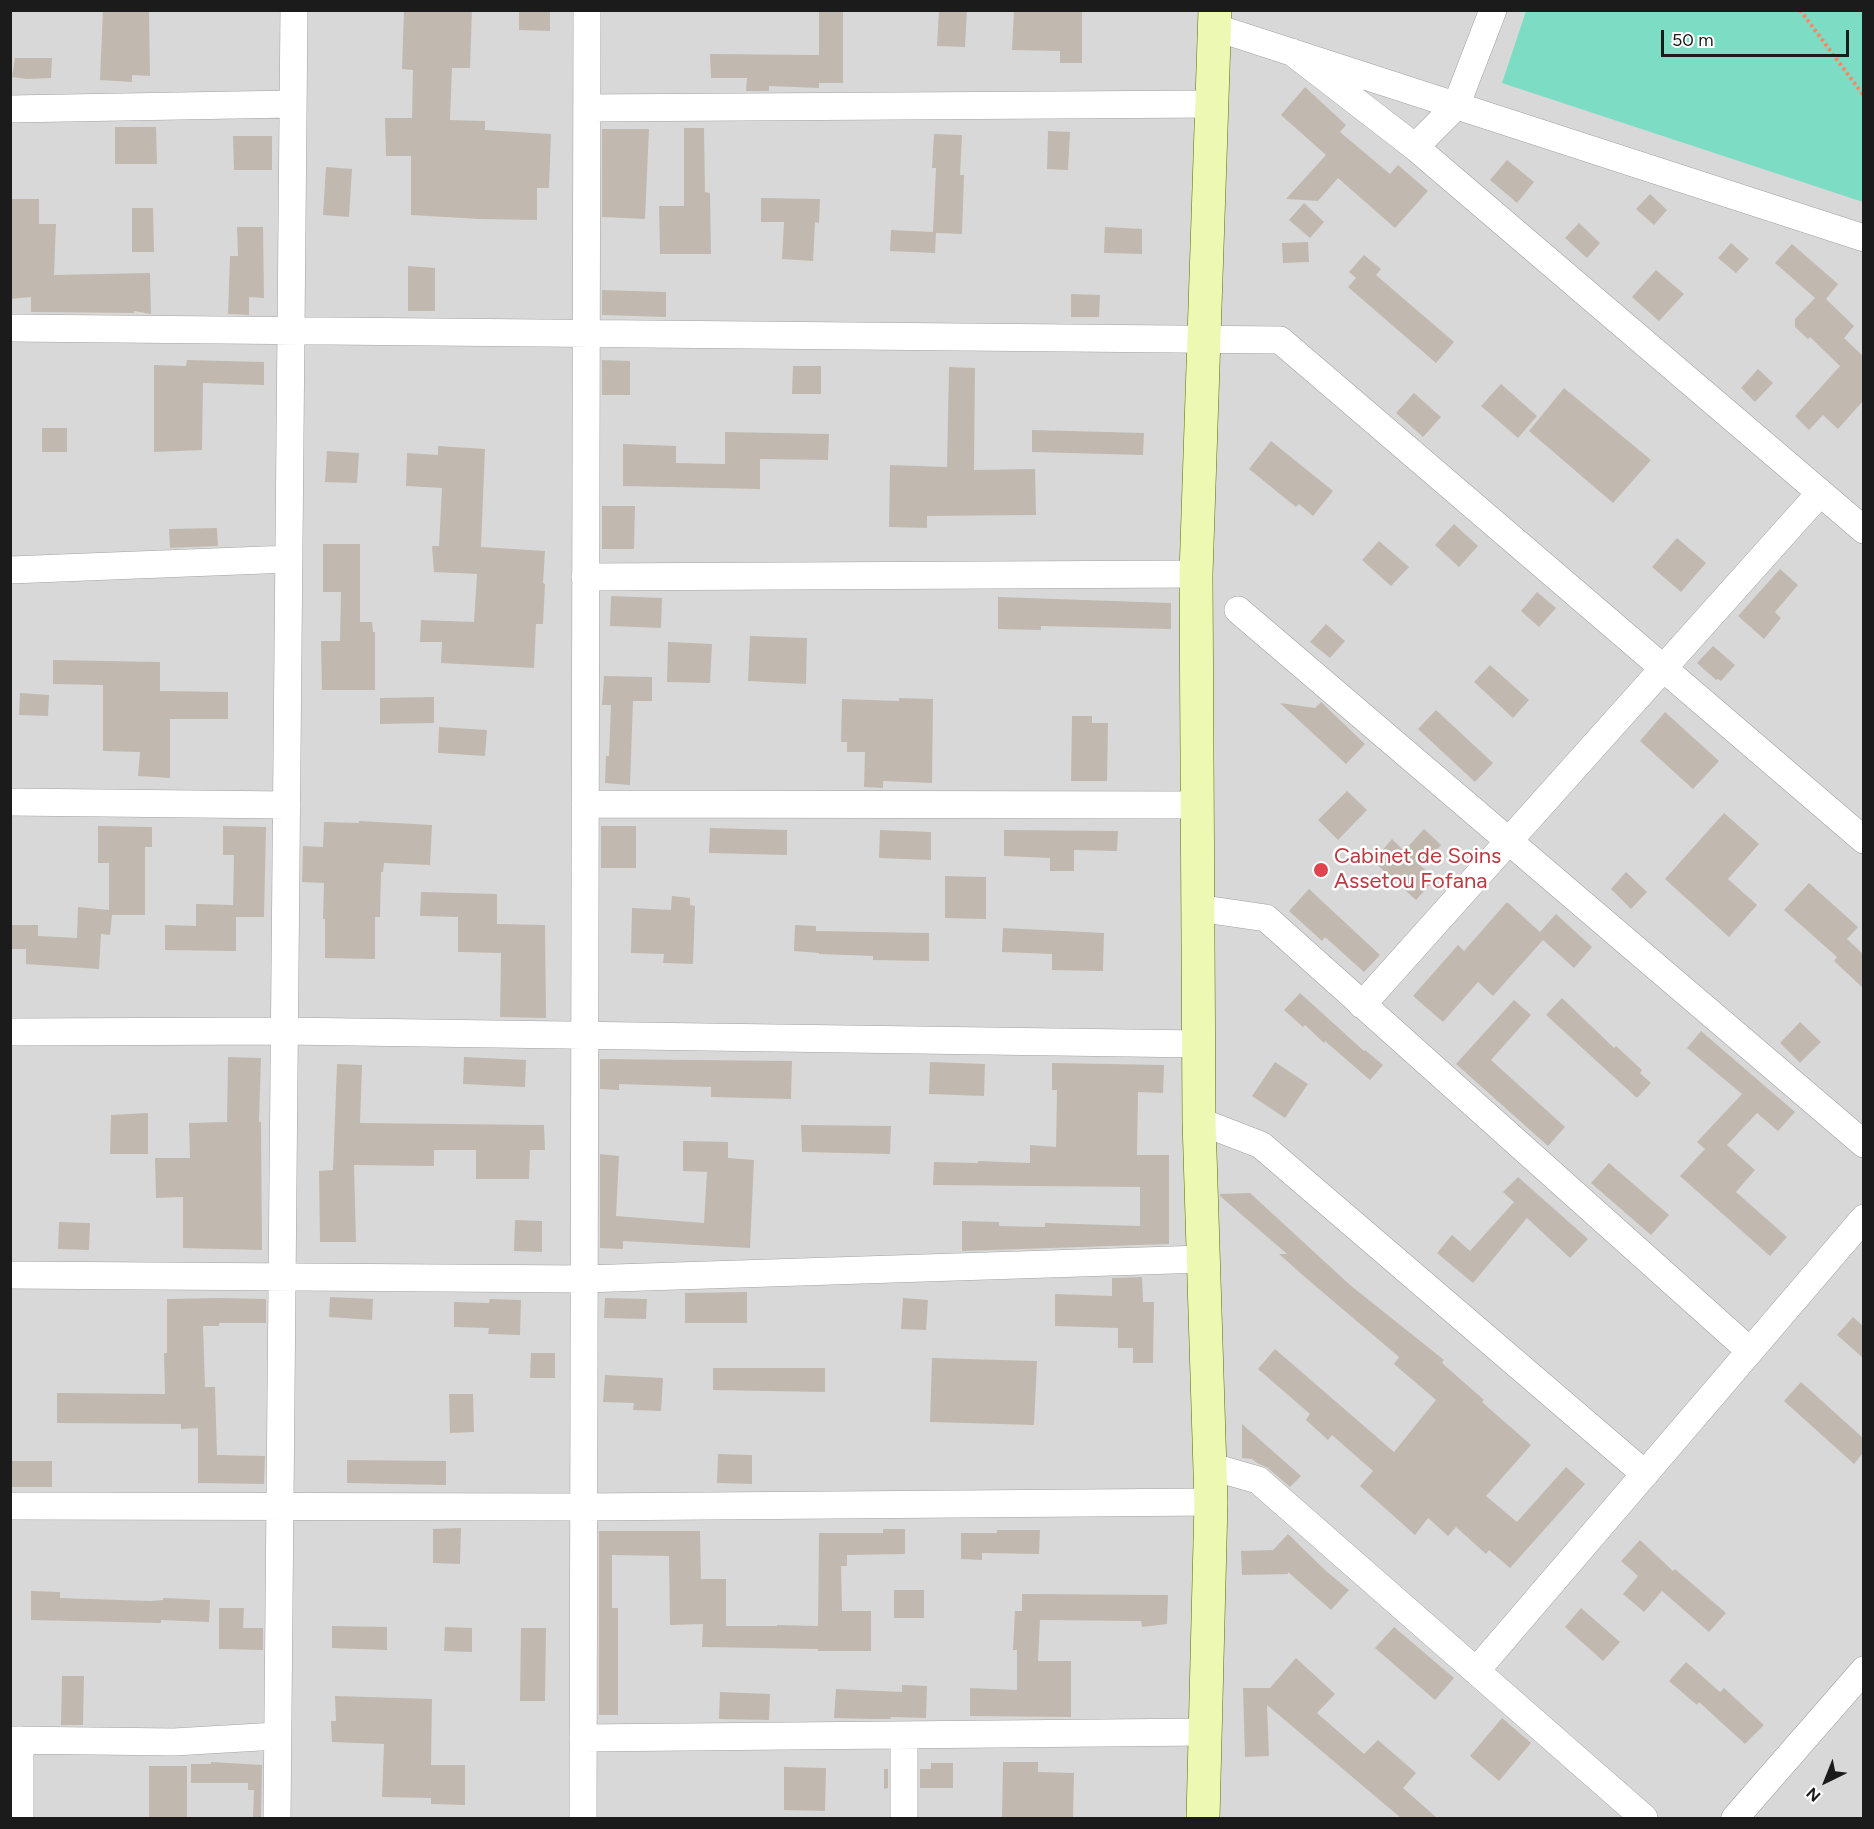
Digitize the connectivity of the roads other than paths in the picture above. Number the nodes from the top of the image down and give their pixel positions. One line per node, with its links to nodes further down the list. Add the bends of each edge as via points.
1 (294, 10): 6 (street)
2 (586, 10): 9 (street)
3 (1493, 10): 8 (street)
4 (1214, 19): 5 (street); 7 (street)
5 (1292, 52): 8 (street); 11 (street)
6 (293, 104): 10 (street); 14 (street)
7 (1212, 104): 9 (street); 16 (street)
8 (1456, 105): 11 (street); 12 (street)
9 (586, 108): 15 (street)
10 (10, 109)
11 (1415, 147): 17 (street)
12 (1863, 238)
13 (10, 328): 14 (street)
14 (291, 331): 15 (street); 19 (street)
15 (586, 334): 16 (street); 22 (street)
16 (1204, 340): 21 (street); 24 (street, via 1280,340)
17 (1820, 494): 18 (street); 24 (street)
18 (1863, 531)
19 (289, 559): 20 (street); 27 (street)
20 (10, 570)
21 (1196, 574): 22 (street); 28 (street)
22 (585, 577): 26 (street)
23 (1238, 610): 30 (street)
24 (1663, 669): 29 (street); 30 (street)
25 (10, 802): 27 (street)
26 (585, 804): 28 (street); 35 (street)
27 (287, 805): 33 (street)
28 (1197, 805): 31 (street)
29 (1863, 840)
30 (1509, 841): 32 (street); 38 (street)
31 (1197, 908): 32 (street, via 1266,918); 36 (street)
32 (1362, 1005): 44 (street)
33 (284, 1031): 34 (street); 35 (street); 42 (street)
34 (10, 1032)
35 (585, 1034): 36 (street); 43 (street)
36 (1198, 1044): 37 (street)
37 (1199, 1121): 40 (street); 46 (street, via 1261,1145)
38 (1863, 1144)
39 (1863, 1218): 44 (street)
40 (1204, 1259): 43 (street); 45 (street)
41 (10, 1275): 42 (street)
42 (282, 1277): 43 (street); 49 (street)
43 (584, 1279): 50 (street)
44 (1750, 1351): 46 (street)
45 (1209, 1466): 47 (street); 51 (street, via 1258,1480)
46 (1645, 1474): 51 (street)
47 (1211, 1502): 50 (street); 53 (street)
48 (10, 1506): 49 (street)
49 (279, 1506): 50 (street); 55 (street)
50 (584, 1507): 56 (street)
51 (1476, 1671): 63 (street)
52 (1859, 1685): 64 (street)
53 (1206, 1732): 54 (street); 62 (street)
54 (904, 1735): 56 (street); 61 (street)
55 (277, 1737): 57 (street, via 174,1742); 59 (street)
56 (583, 1738): 60 (street)
57 (15, 1740): 58 (street)
58 (20, 1818)
59 (277, 1818)
60 (583, 1818)
61 (904, 1818)
62 (1203, 1818)
63 (1644, 1818)
64 (1735, 1818)

